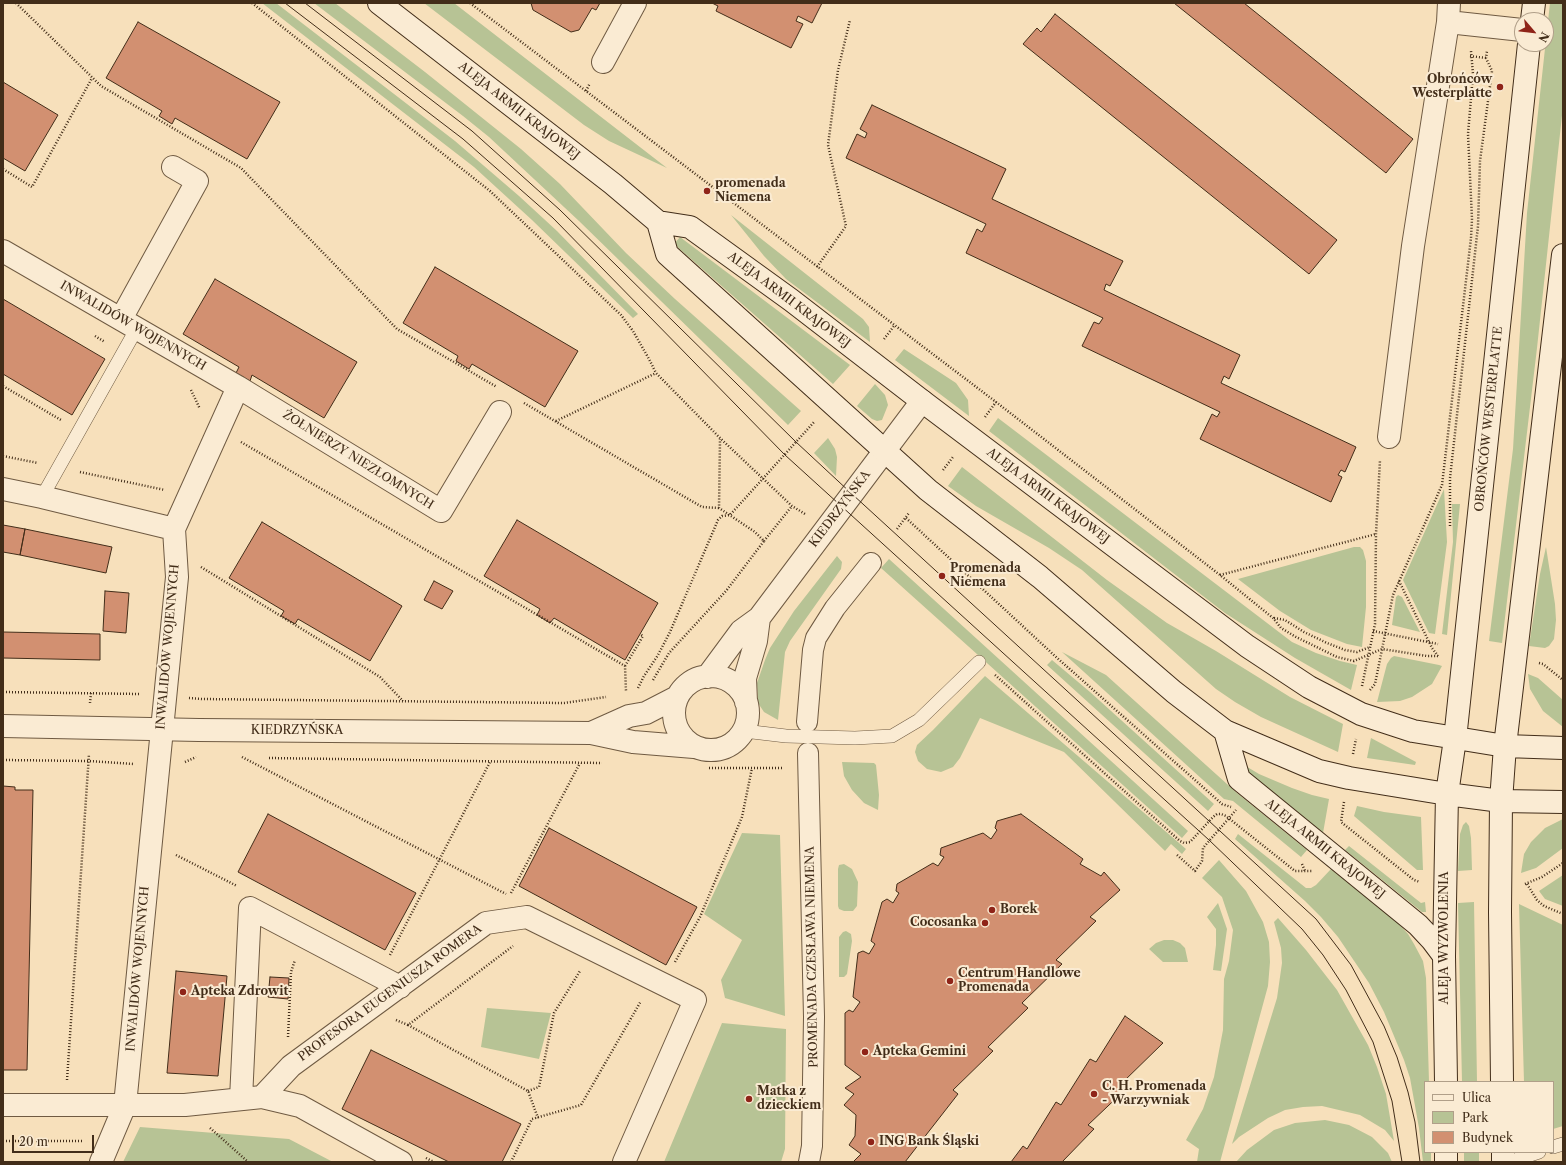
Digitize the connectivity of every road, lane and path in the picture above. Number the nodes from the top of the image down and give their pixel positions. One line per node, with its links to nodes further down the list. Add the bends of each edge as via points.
1 (16, 3): 13 (path)
2 (252, 3): 23 (path, via 490,191 621,315 650,359)
3 (379, 3): 16 (street, ALEJA ARMII KRAJOWEJ, via 613,184)
4 (470, 3): 19 (path)
5 (635, 3): 12 (street)
6 (1449, 12): 8 (street); 33 (street, via 1413,246)
7 (850, 20): 19 (path, via 838,70 828,145 846,226)
8 (1490, 26): 9 (street); 52 (path, via 1486,58 1492,71 1480,161 1478,226 1450,478)
9 (1514, 29)
10 (1471, 46): 58 (path, via 1473,74 1468,134 1471,238 1442,485)
11 (1528, 52): 95 (street, OBROŃCÓW WESTERPLATTE)
12 (603, 62)
13 (92, 78): 15 (path, via 32,186); 25 (path, via 101,86 240,168 397,329)
14 (173, 166): 20 (street, via 197,181)
15 (3, 169)
16 (658, 222): 27 (street, ALEJA ARMII KRAJOWEJ, via 690,227 792,300); 36 (street, via 667,254)
17 (3, 251): 20 (street, INWALIDÓW WOJENNYCH)
18 (1563, 255): 96 (street)
19 (817, 267): 21 (path)
20 (129, 324): 24 (street, INWALIDÓW WOJENNYCH); 43 (lane)
21 (894, 326): 22 (path); 28 (path)
22 (882, 342)
23 (656, 374): 31 (path); 34 (path)
24 (238, 387): 29 (street, ŻOŁNIERZY NIEZŁOMNYCH, via 441,511); 50 (street, INWALIDÓW WOJENNYCH)
25 (500, 389)
26 (521, 401): 31 (path)
27 (922, 401): 36 (street, KIEDRZYŃSKA); 95 (street, ALEJA ARMII KRAJOWEJ, via 1247,646 1309,687 1361,714 1414,731)
28 (996, 402): 30 (path); 57 (path)
29 (500, 412)
30 (984, 418)
31 (556, 421): 45 (path, via 702,506)
32 (812, 424): 41 (path)
33 (1389, 437): 53 (path, via 1379,464)
34 (720, 438): 41 (path); 45 (path)
35 (238, 440): 73 (path)
36 (884, 451): 59 (street, KIEDRZYŃSKA); 92 (street, via 928,490 1040,577 1174,692)
37 (3, 456): 39 (path)
38 (953, 457): 40 (path)
39 (41, 464)
40 (942, 472)
41 (763, 479): 44 (path); 47 (path)
42 (3, 489): 43 (street)
43 (42, 497): 50 (street)
44 (792, 506): 48 (path); 54 (path)
45 (719, 508): 47 (path)
46 (910, 513): 49 (path)
47 (730, 515): 54 (path); 77 (path, via 722,516 718,520 670,632)
48 (810, 516)
49 (906, 518): 51 (path); 116 (path, via 1222,804 1236,809)
50 (174, 528): 90 (street, INWALIDÓW WOJENNYCH, via 177,577)
51 (897, 529)
52 (1450, 532)
53 (1376, 534): 57 (path); 61 (path)
54 (764, 541): 76 (path, via 726,591 669,652)
55 (871, 563): 88 (street, via 835,608 816,638)
56 (198, 566): 86 (path, via 380,677)
57 (1220, 575): 60 (path)
58 (1399, 581): 62 (path, via 1393,595); 64 (path)
59 (759, 618): 74 (street, KIEDRZYŃSKA, via 741,631); 87 (street, KIEDRZYŃSKA, via 756,641 745,678)
60 (1273, 618): 66 (path, via 1285,620 1304,632 1346,650 1357,652); 69 (path, via 1281,628 1337,657 1354,661)
61 (1373, 631): 62 (path); 66 (path)
62 (1385, 633): 64 (path); 67 (path)
63 (640, 634): 73 (path, via 643,636)
64 (1429, 642): 65 (path); 70 (path)
65 (1438, 644)
66 (1370, 647): 69 (path)
67 (1382, 649): 69 (path); 70 (path); 80 (path, via 1375,684)
68 (1443, 654): 70 (path)
69 (1368, 656): 78 (path, via 1362,683)
70 (1438, 656)
71 (979, 662): 91 (lane, via 919,720 892,736 786,736); 116 (path, via 1180,841 1190,842 1217,814)
72 (1536, 663): 75 (path, via 1543,664)
73 (625, 666): 83 (path)
74 (707, 677): 85 (street, via 695,680 684,687); 87 (street, via 719,677 731,683 740,691)
75 (1563, 680)
76 (650, 685)
77 (637, 690)
78 (1363, 690)
79 (3, 692): 81 (path)
80 (1368, 692)
81 (143, 694)
82 (183, 696): 86 (path, via 202,699)
83 (626, 696)
84 (612, 697): 86 (path, via 564,703)
85 (677, 698): 93 (street, KIEDRZYŃSKA, via 646,713 629,716); 97 (street, via 674,711 675,726 683,738)
86 (404, 701)
87 (746, 702): 91 (street, via 748,717)
88 (807, 722)
89 (3, 726): 90 (street, KIEDRZYŃSKA)
90 (161, 730): 93 (street, KIEDRZYŃSKA); 140 (street, INWALIDÓW WOJENNYCH)
91 (744, 731): 97 (street, via 734,742 722,749 708,751)
92 (1225, 731): 112 (street, via 1319,771); 128 (street, ALEJA ARMII KRAJOWEJ, via 1239,779 1418,925)
93 (591, 733): 97 (street, KIEDRZYŃSKA, via 633,742)
94 (1356, 738): 100 (path)
95 (1455, 739): 96 (street, ALEJA ARMII KRAJOWEJ); 112 (street, OBROŃCÓW WESTERPLATTE)
96 (1504, 746): 98 (street, ALEJA ARMII KRAJOWEJ); 114 (street)
97 (694, 747)
98 (1563, 748)
99 (235, 757): 101 (path)
100 (1353, 757)
101 (242, 758): 102 (path); 119 (path)
102 (250, 758)
103 (265, 758): 107 (path)
104 (3, 760): 106 (path)
105 (808, 760): 111 (path); 151 (street, PROMENADA CZESŁAWA NIEMENA, via 814,1017 812,1146)
106 (89, 761): 110 (path); 136 (path)
107 (490, 762): 108 (path); 119 (path)
108 (580, 763): 109 (path); 119 (path, via 509,896)
109 (608, 763)
110 (137, 764)
111 (703, 768)
112 (1447, 794): 114 (street); 128 (street, ALEJA WYZWOLENIA)
113 (1345, 800): 122 (path, via 1341,822 1414,880)
114 (1501, 801): 115 (street); 135 (street)
115 (1563, 802)
116 (1228, 818): 118 (path, via 1203,848 1202,861 1196,871); 121 (path, via 1295,871)
117 (173, 854): 123 (path)
118 (1177, 855)
119 (440, 860): 129 (path)
120 (1563, 863): 124 (path, via 1527,884 1544,906)
121 (1305, 871)
122 (1421, 882)
123 (242, 888)
124 (1563, 914)
125 (527, 916): 127 (street); 130 (street, PROFESORA EUGENIUSZA ROMERA, via 486,923); 132 (path, via 512,946)
126 (304, 936): 130 (street); 133 (path, via 291,972 287,1055); 138 (street, via 250,908)
127 (594, 949): 137 (path, via 554,1013 539,1088); 150 (street, via 695,1000)
128 (1444, 956): 134 (street, ALEJA WYZWOLENIA)
129 (387, 961)
130 (400, 987): 133 (street, PROFESORA EUGENIUSZA ROMERA)
131 (391, 1018): 132 (path)
132 (408, 1025): 137 (path)
133 (291, 1066): 138 (street, PROFESORA EUGENIUSZA ROMERA)
134 (1446, 1081)
135 (1502, 1081)
136 (67, 1086)
137 (528, 1091): 142 (path)
138 (252, 1098): 141 (street); 146 (street, via 300,1106)
139 (3, 1105): 140 (street)
140 (125, 1105): 141 (street); 143 (street, INWALIDÓW WOJENNYCH)
141 (185, 1105): 148 (path)
142 (538, 1118)
143 (110, 1140): 144 (path); 147 (street, INWALIDÓW WOJENNYCH)
144 (3, 1141)
145 (1536, 1153): 152 (lane)
146 (411, 1159): 149 (path)
147 (101, 1162)
148 (248, 1162)
149 (434, 1162)
150 (624, 1162)
151 (809, 1162)
152 (1509, 1162)

